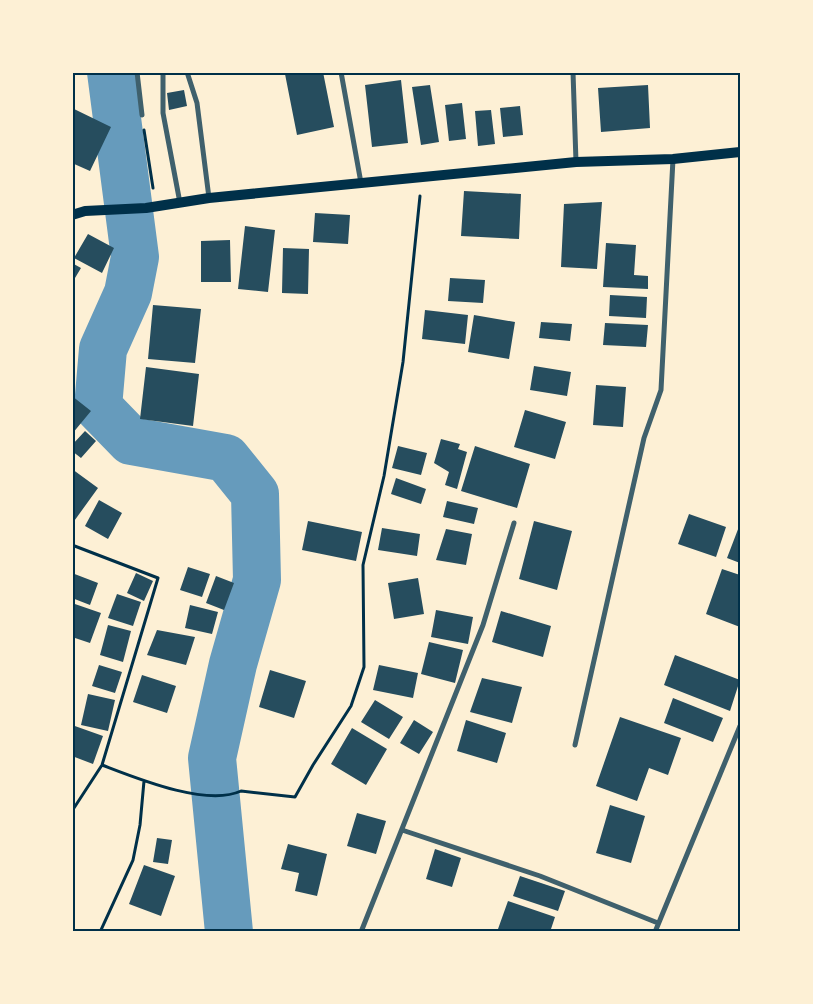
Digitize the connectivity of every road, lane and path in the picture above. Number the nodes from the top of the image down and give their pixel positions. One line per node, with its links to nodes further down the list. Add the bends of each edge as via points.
1 (137, 72): 6 (street)
2 (163, 72): 13 (street, via 163,113)
3 (187, 72): 12 (street, via 196,103)
4 (342, 72): 11 (street)
5 (573, 72): 9 (street)
6 (142, 115): 14 (path)
7 (740, 152): 8 (main road)
8 (674, 159): 9 (main road); 19 (street, via 661,390 644,438)
9 (576, 162): 10 (main road)
10 (422, 177): 11 (main road); 21 (path, via 404,362 384,476 363,565 364,666 352,706 296,797 241,791 198,795)
11 (361, 184): 12 (main road)
12 (209, 198): 13 (main road)
13 (180, 203): 14 (main road)
14 (151, 207): 15 (main road)
15 (74, 213)
16 (514, 523): 23 (street, via 483,625)
17 (72, 545): 20 (path, via 158,578)
18 (740, 730): 24 (street)
19 (575, 744)
20 (102, 765): 21 (path); 22 (path)
21 (144, 780): 25 (path, via 133,860)
22 (72, 811)
23 (402, 830): 24 (street, via 540,876); 26 (street)
24 (658, 922): 27 (street)
25 (100, 932)
26 (361, 932)
27 (655, 932)

